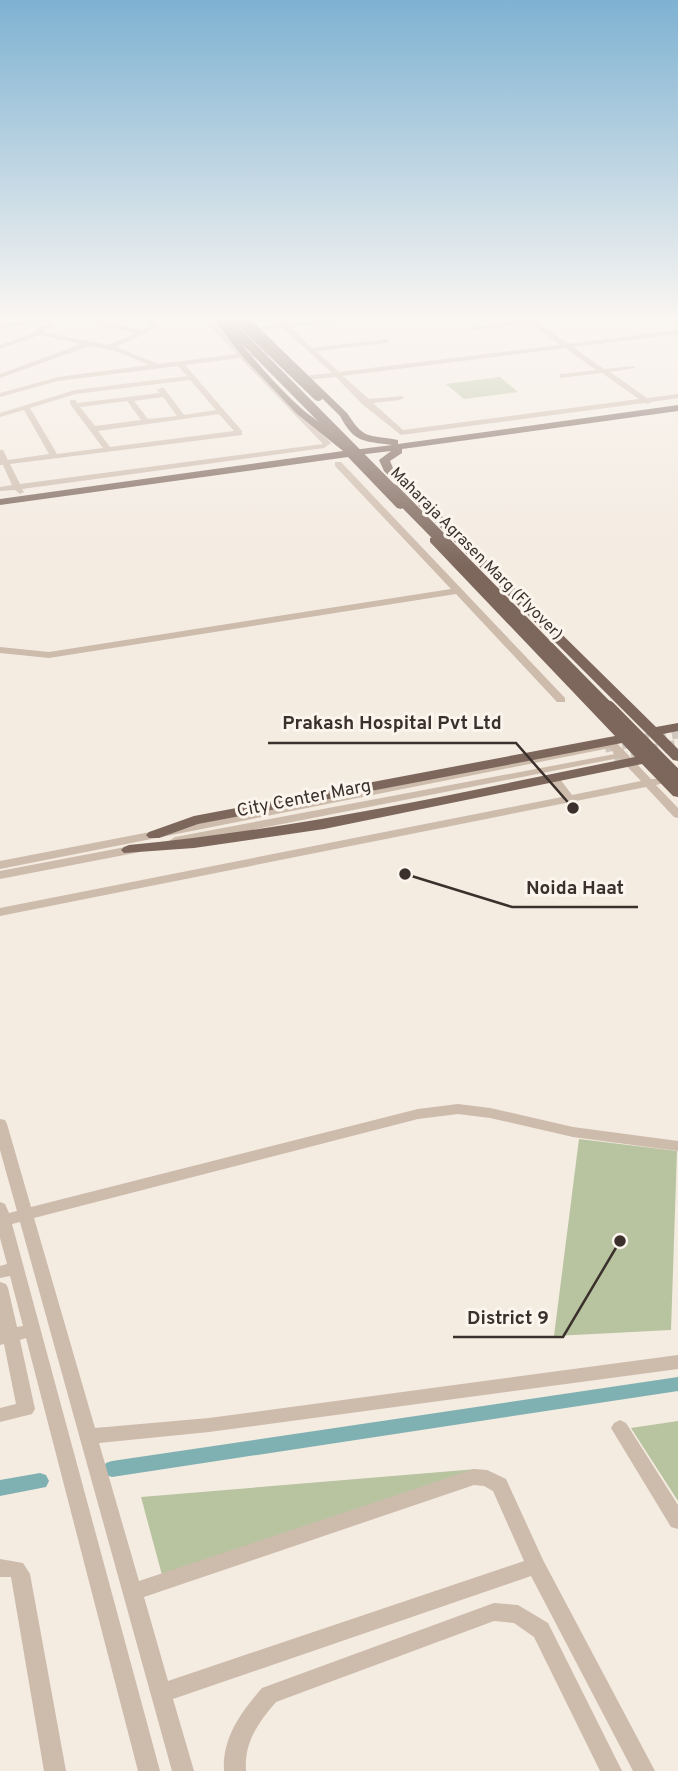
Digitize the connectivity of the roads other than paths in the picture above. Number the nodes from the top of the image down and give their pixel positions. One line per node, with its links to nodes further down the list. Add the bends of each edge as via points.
1 (42, 402): 19 (street)
2 (73, 402): 17 (street)
3 (105, 402): 17 (street)
4 (131, 402): 23 (street)
5 (170, 402): 22 (street)
6 (212, 402): 20 (street)
7 (290, 402): 26 (main road)
8 (296, 402): 26 (main road)
9 (307, 402): 55 (main road, Maharaja Agrasen Marg (Flyover), bridge)
10 (312, 402): 51 (main road, Maharaja Agrasen Marg (Flyover), bridge)
11 (323, 402): 25 (main road, bridge)
12 (331, 402): 25 (main road)
13 (365, 402): 14 (street); 16 (street, via 397,431 407,433)
14 (368, 402)
15 (655, 402): 16 (street)
16 (649, 403): 18 (main road); 27 (main road)
17 (75, 405): 24 (street)
18 (678, 405): 28 (main road)
19 (25, 407): 21 (street); 33 (street)
20 (221, 412): 22 (street); 29 (street, via 239,433)
21 (0, 415)
22 (182, 417): 23 (street)
23 (146, 422): 24 (street)
24 (93, 429): 29 (street)
25 (354, 433): 27 (main road); 30 (main road)
26 (327, 441): 32 (main road); 34 (main road); 38 (street)
27 (394, 442): 30 (main road)
28 (410, 447): 30 (main road); 36 (main road, via 391,453 384,460)
29 (108, 449): 33 (street)
30 (372, 449): 32 (main road); 36 (main road)
31 (0, 452): 35 (street)
32 (344, 455): 34 (main road); 41 (street); 43 (main road, via 372,475)
33 (54, 456): 35 (street)
34 (300, 458): 38 (main road); 40 (main road)
35 (3, 463): 38 (street)
36 (386, 466): 42 (main road)
37 (0, 489): 38 (street)
38 (18, 490): 39 (main road)
39 (0, 495)
40 (0, 502)
41 (453, 591): 44 (street, via 49,655); 45 (street, via 49,660); 46 (street)
42 (526, 606): 43 (main road); 48 (main road)
43 (503, 611): 49 (main road)
44 (0, 650)
45 (0, 658)
46 (561, 700)
47 (678, 727): 48 (main road)
48 (653, 732): 51 (main road)
49 (624, 738): 50 (main road); 52 (main road)
50 (607, 744): 53 (street); 61 (main road, via 194,820)
51 (677, 757)
52 (645, 758): 53 (main road); 55 (main road)
53 (621, 760): 54 (main road); 56 (street); 62 (street, City Center Marg)
54 (554, 777): 58 (street); 62 (main road, via 218,842)
55 (672, 780): 56 (street); 57 (main road); 59 (main road, via 669,794)
56 (648, 783): 58 (street); 60 (street)
57 (678, 793)
58 (569, 799): 65 (street)
59 (678, 804)
60 (678, 815)
61 (154, 835): 63 (street)
62 (129, 850): 64 (street, City Center Marg)
63 (0, 865)
64 (0, 875)
65 (0, 912)
66 (0, 1124): 68 (street)
67 (678, 1146): 68 (street, via 603,1137 458,1109 418,1114)
68 (27, 1213): 69 (street); 77 (street)
69 (1, 1216): 70 (street)
70 (8, 1270): 72 (street)
71 (0, 1288): 73 (street)
72 (33, 1330): 73 (street); 84 (street)
73 (5, 1337): 75 (street, via 26,1409)
74 (678, 1362): 77 (street, via 209,1425)
75 (0, 1415)
76 (620, 1428): 78 (street)
77 (89, 1436): 81 (street)
78 (678, 1521)
79 (536, 1566): 81 (street, via 500,1485 474,1477); 82 (street); 88 (street)
80 (0, 1568): 83 (street, via 16,1569 20,1574)
81 (133, 1592): 82 (street)
82 (161, 1693): 85 (street)
83 (55, 1771)
84 (149, 1771)
85 (183, 1771)
86 (235, 1771): 87 (street, via 245,1721 269,1695 494,1612 518,1614 541,1630)
87 (611, 1771)
88 (644, 1771)

